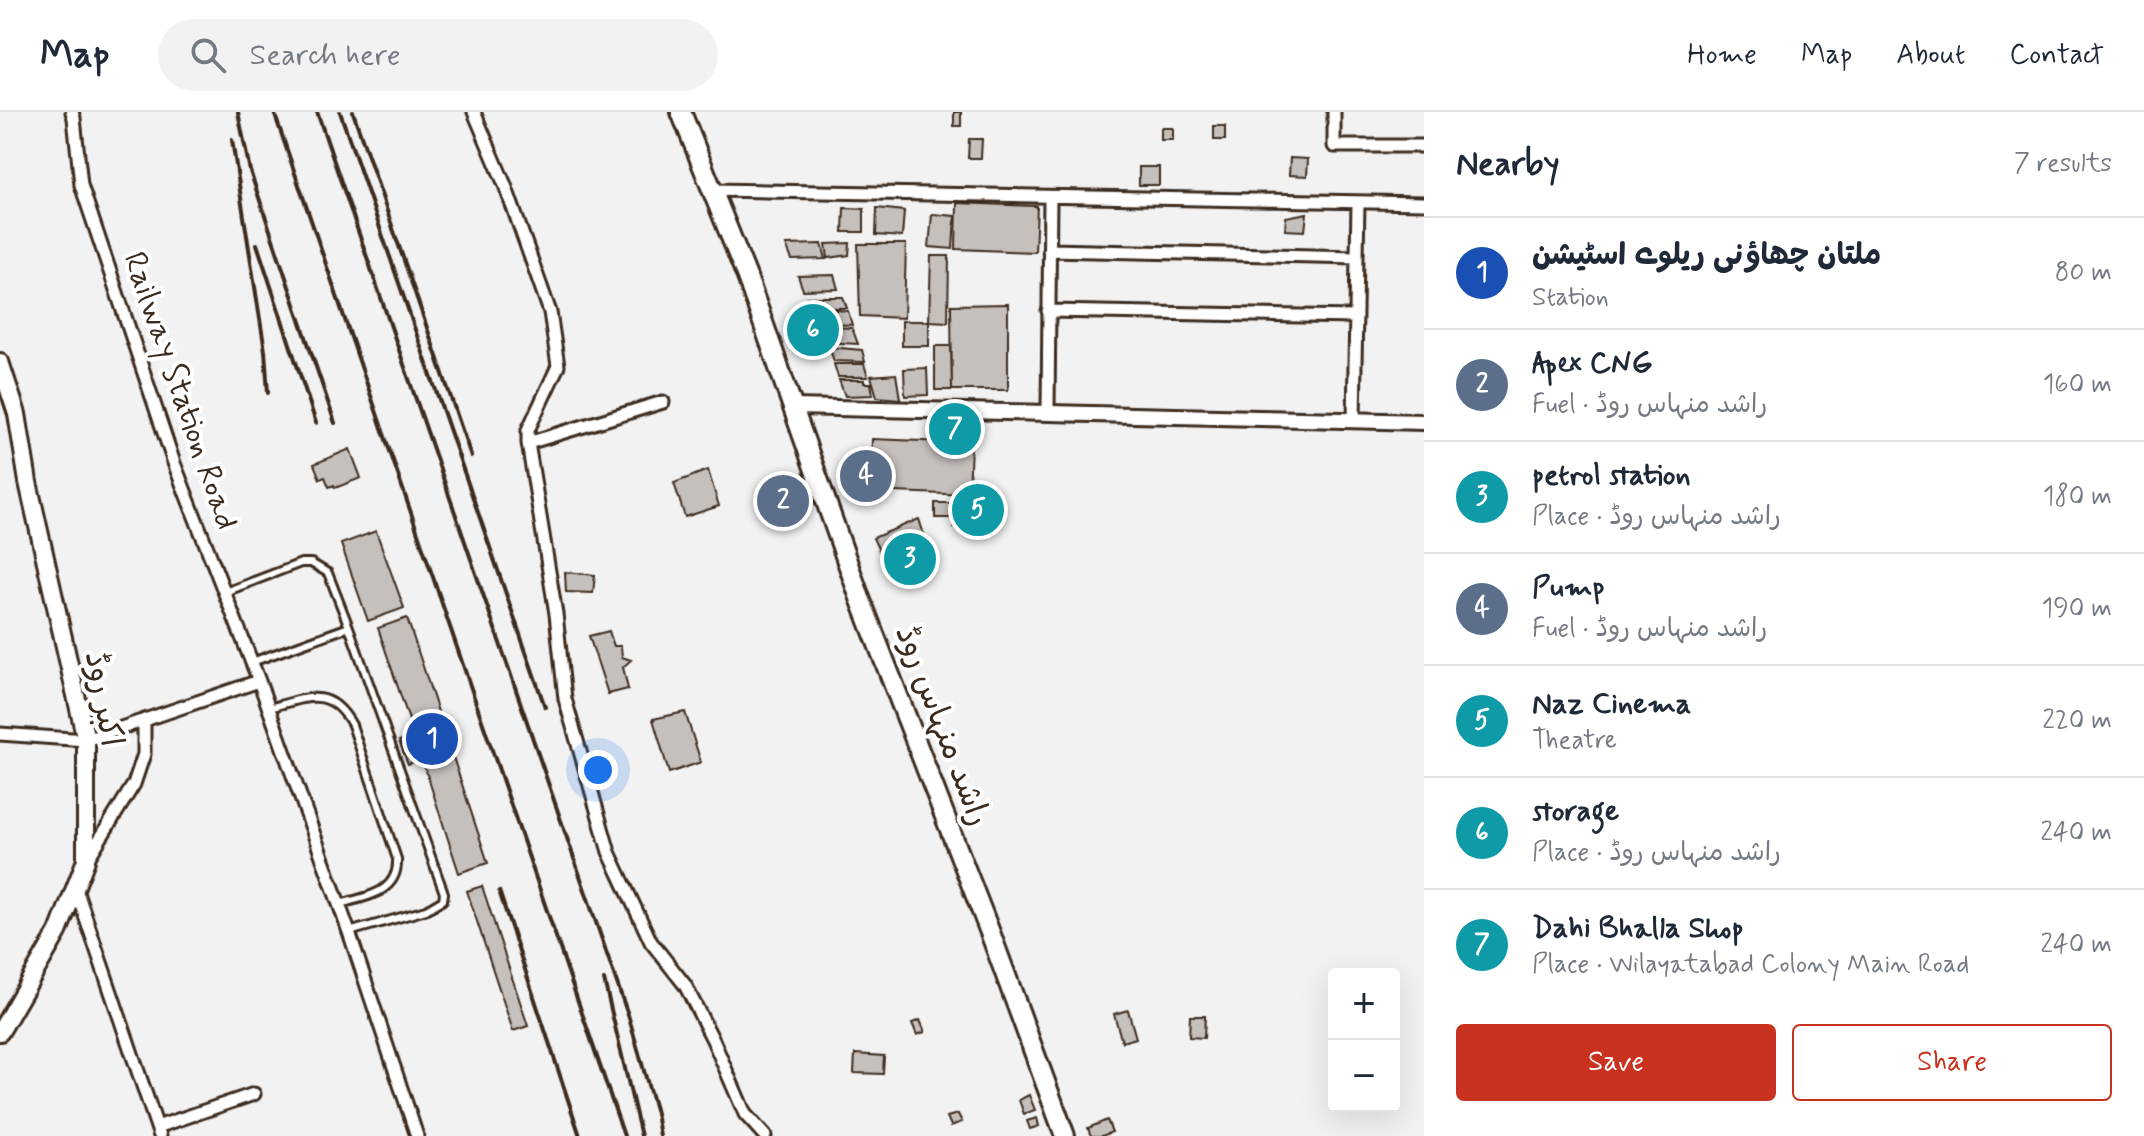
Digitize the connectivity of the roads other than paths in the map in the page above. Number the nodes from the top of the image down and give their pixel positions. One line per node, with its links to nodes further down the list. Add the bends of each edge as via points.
1 (72, 112): 21 (street, Railway Station Road, via 81,185 174,463)
2 (474, 112): 20 (street, via 550,312 558,366 528,430)
3 (681, 112): 6 (main road, راشد منہاس روڈ)
4 (1334, 112): 5 (street, via 1334,146)
5 (1424, 146)
6 (712, 190): 7 (street); 16 (main road, راشد منہاس روڈ)
7 (1050, 197): 8 (street); 10 (street)
8 (1358, 202): 9 (street); 11 (street)
9 (1424, 203)
10 (1049, 250): 11 (street); 12 (street)
11 (1357, 257): 13 (street)
12 (1048, 311): 13 (street); 17 (street)
13 (1355, 317): 18 (street)
14 (0, 362): 28 (main road, اکبر روڈ, via 17,414)
15 (663, 402): 20 (street)
16 (794, 407): 17 (street); 38 (main road, راشد منہاس روڈ, via 860,598)
17 (1048, 412): 18 (street)
18 (1354, 420): 19 (street)
19 (1424, 422)
20 (528, 443): 37 (street, via 565,699 609,852 651,942 685,985 707,1027 745,1114)
21 (225, 592): 22 (lane, via 311,563 328,573); 23 (street, Railway Station Road)
22 (349, 627): 23 (lane); 32 (lane, via 444,893 443,900 426,910)
23 (252, 662): 24 (street, Railway Station Road)
24 (259, 681): 25 (street, Railway Station Road); 26 (street)
25 (269, 708): 31 (street, Railway Station Road); 31 (lane, via 322,696 344,711 352,725 398,870 387,887)
26 (144, 720): 28 (street); 29 (street, via 144,754 134,784)
27 (0, 734): 28 (street)
28 (86, 740): 29 (main road, اکبر روڈ)
29 (86, 860): 30 (main road, اکبر روڈ)
30 (76, 889): 33 (main road, اکبر روڈ, via 58,932); 35 (street)
31 (339, 904): 32 (street, Railway Station Road)
32 (349, 932): 36 (street, Railway Station Road)
33 (0, 1032)
34 (254, 1094): 35 (street)
35 (158, 1131)
36 (417, 1136)
37 (765, 1136)
38 (1065, 1136)

